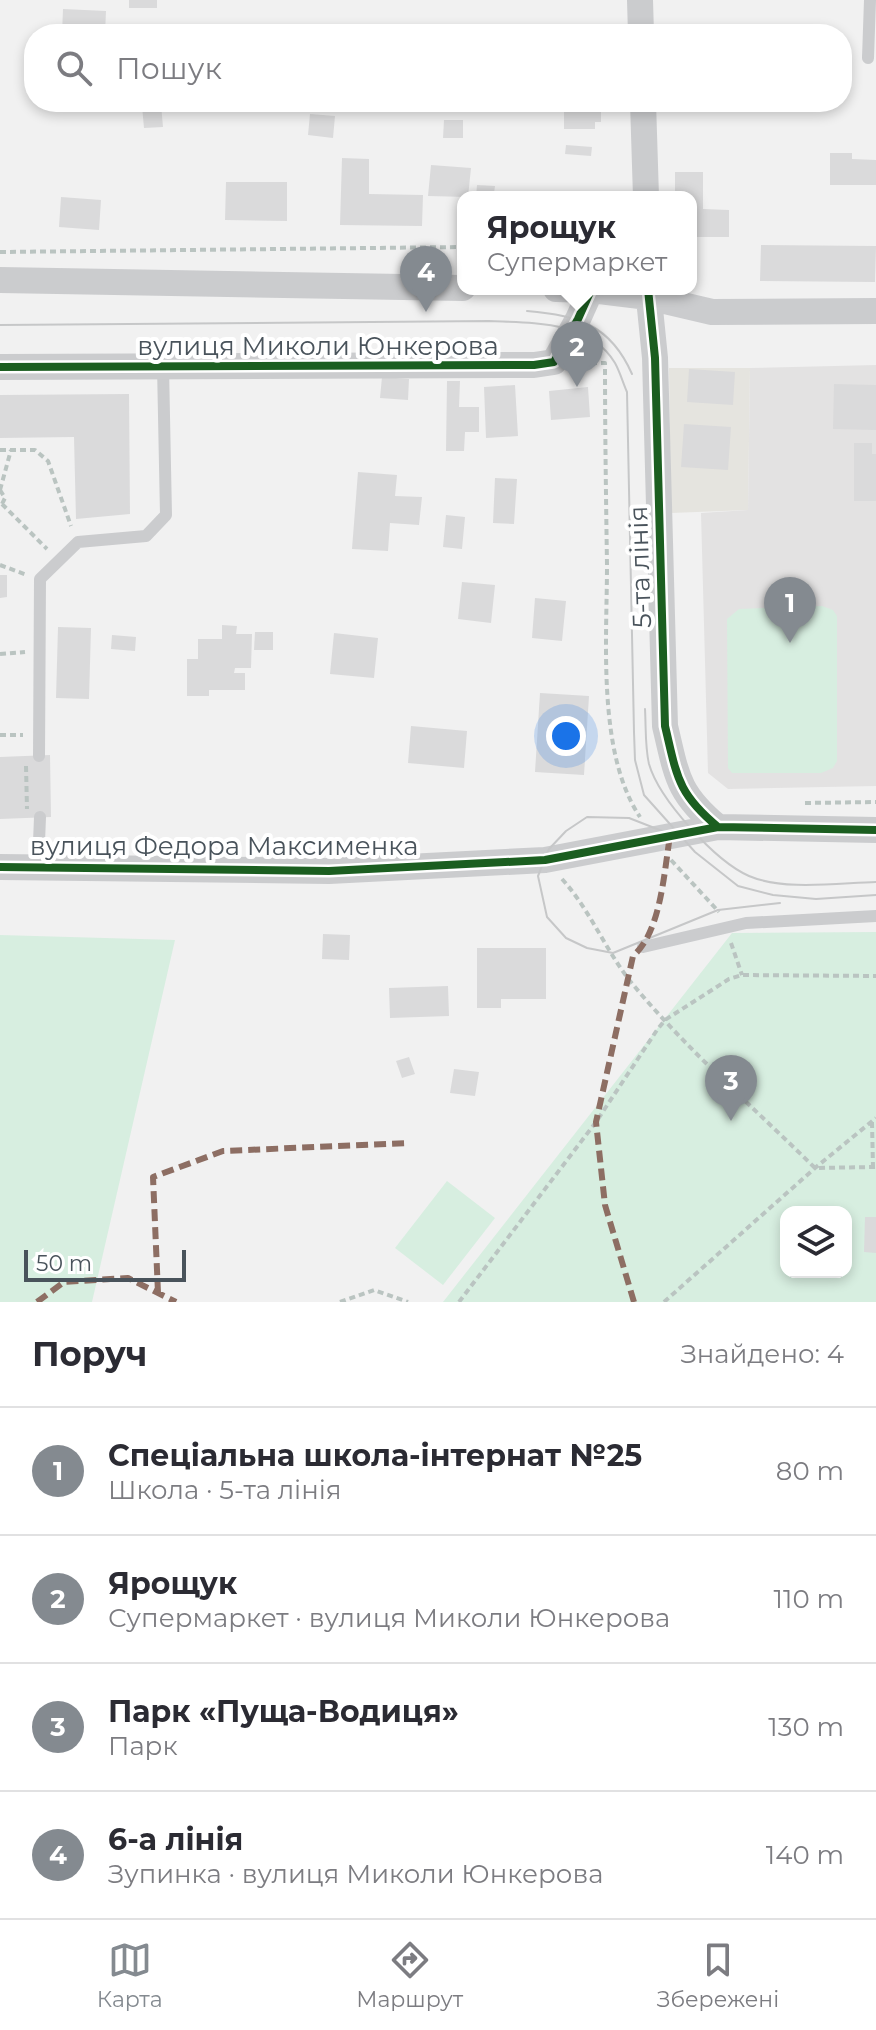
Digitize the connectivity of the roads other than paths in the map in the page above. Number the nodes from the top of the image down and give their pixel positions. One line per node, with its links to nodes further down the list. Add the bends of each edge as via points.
1 (640, 0): 3 (street)
2 (870, 0): 4 (lane)
3 (641, 24)
4 (868, 58)
5 (643, 112): 6 (street)
6 (646, 191)
7 (0, 280): 8 (street)
8 (457, 288)
9 (589, 295): 13 (street, вулиця Миколи Юнкерова, via 554,362)
10 (648, 295): 17 (street, 5-та лінія, via 655,358 665,726 679,783 695,808)
11 (655, 295): 12 (street, via 712,312)
12 (876, 311)
13 (163, 366): 14 (street, вулиця Миколи Юнкерова); 15 (lane, via 166,515 146,536 78,542 40,579)
14 (0, 367)
15 (39, 756)
16 (33, 816): 20 (lane)
17 (718, 827): 18 (street, вулиця Федора Максименка); 20 (street, вулиця Федора Максименка, via 545,860 329,871)
18 (876, 830)
19 (0, 867): 20 (street, вулиця Федора Максименка)
20 (38, 868)
21 (876, 916): 22 (lane, via 746,923)
22 (643, 947)

